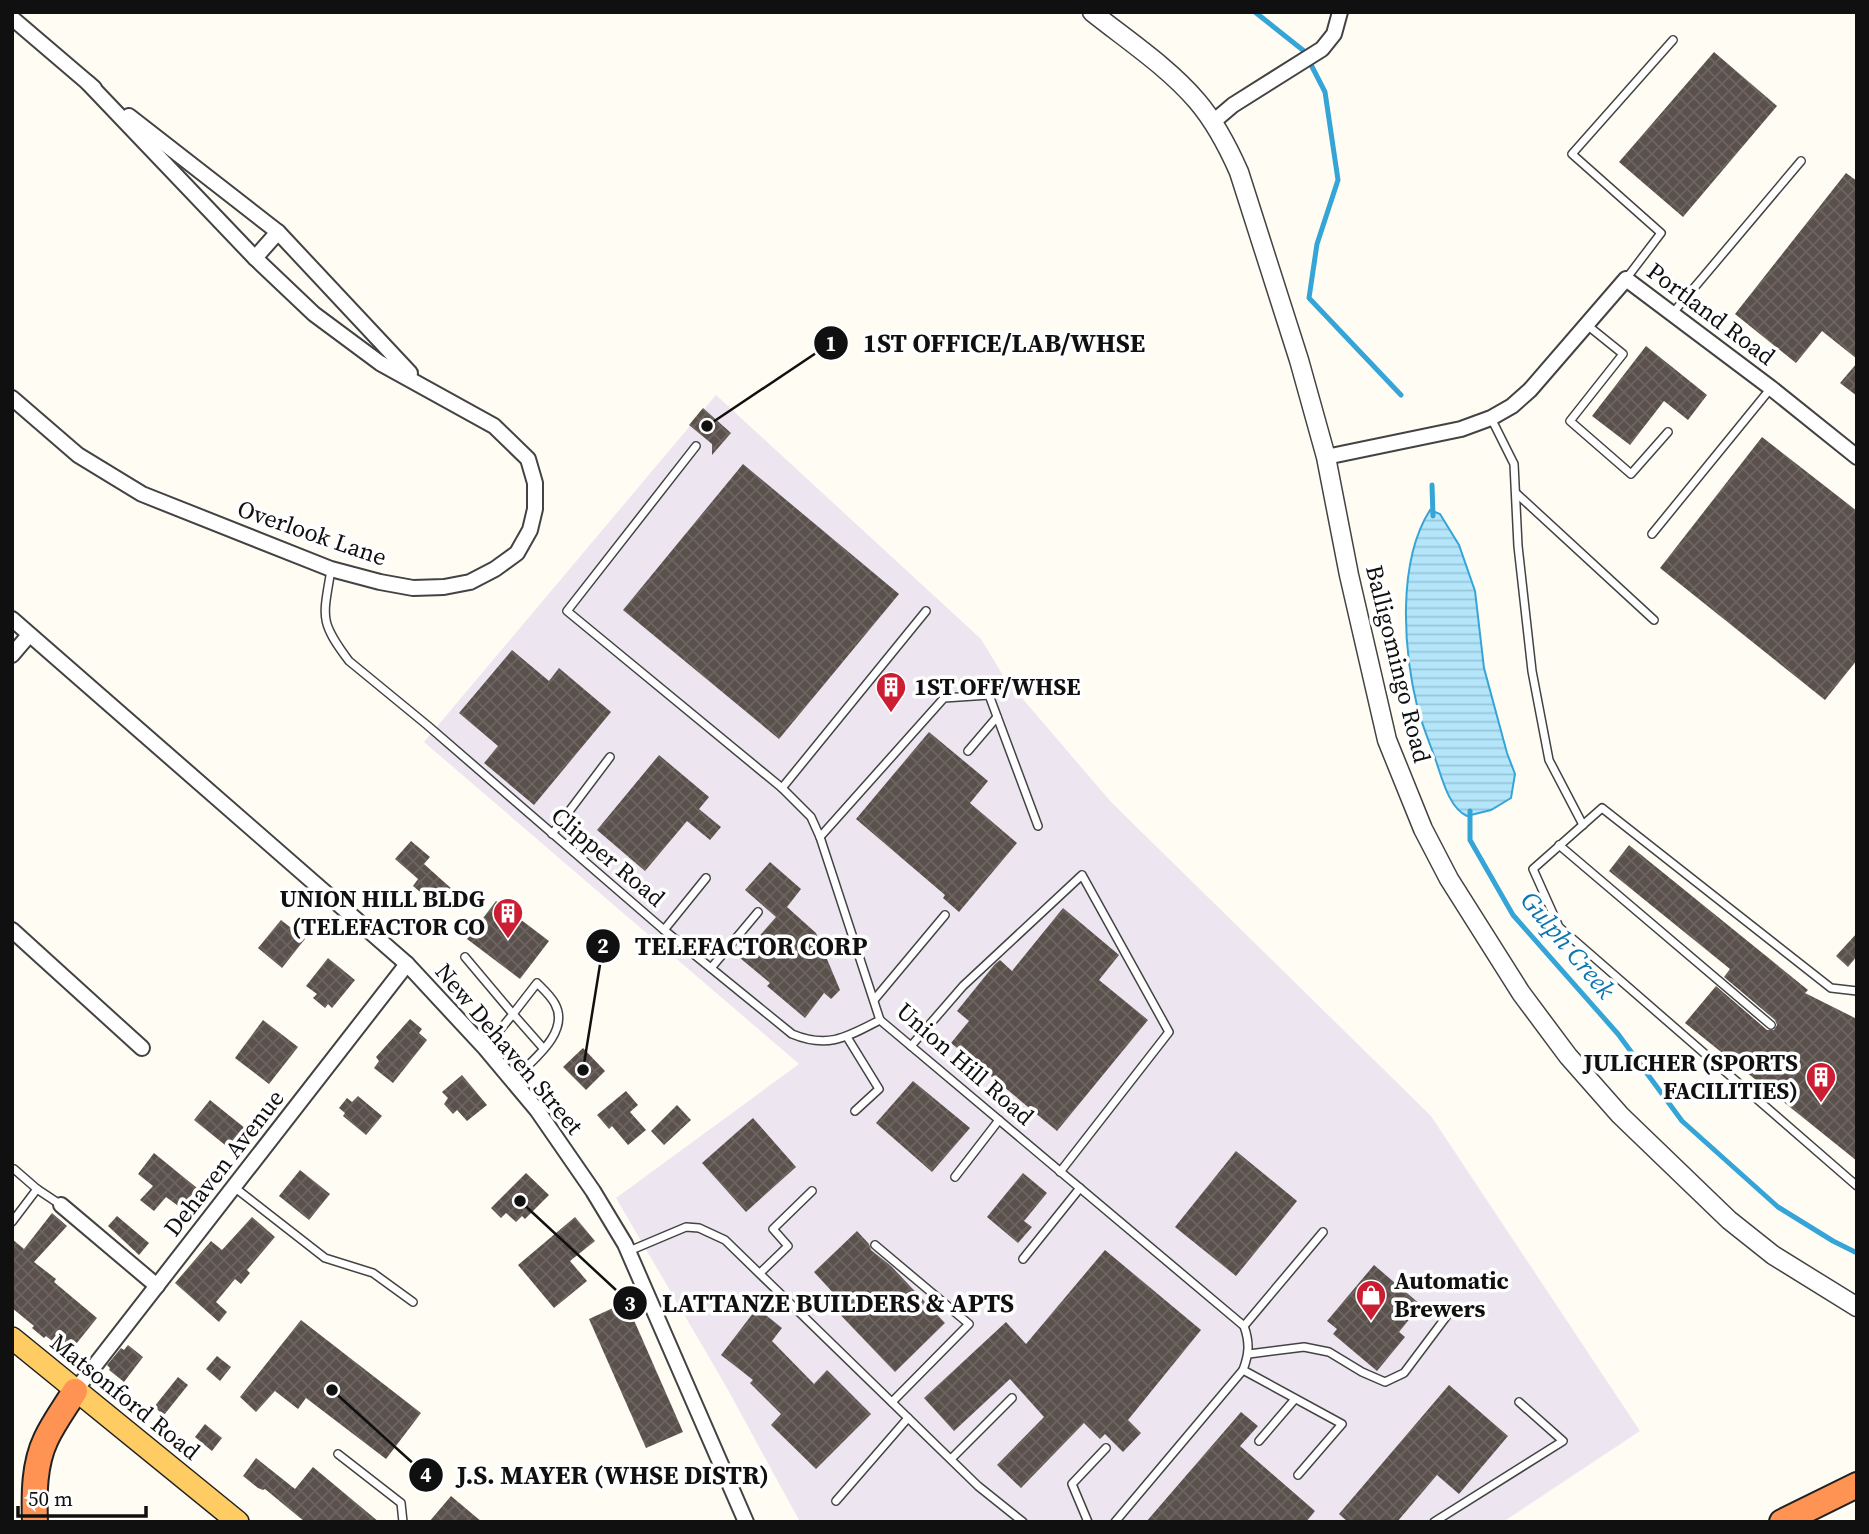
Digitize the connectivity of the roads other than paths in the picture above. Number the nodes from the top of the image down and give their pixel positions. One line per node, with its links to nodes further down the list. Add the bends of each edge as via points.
1 (1092, 12): 6 (street, Balligomingo Road, via 1178,82)
2 (1340, 12): 6 (street, via 1334,34 1322,49)
3 (12, 18): 5 (street, Overlook Lane)
4 (1672, 40): 10 (lane, via 1572,153 1661,233)
5 (88, 83): 8 (street, Overlook Lane); 9 (street, Overlook Lane)
6 (1213, 122): 19 (street, Balligomingo Road, via 1239,172)
7 (1801, 161): 11 (lane)
8 (278, 232): 9 (street); 13 (street, Overlook Lane)
9 (256, 258): 13 (street, Overlook Lane, via 314,314 380,363)
10 (1626, 279): 11 (street, Portland Road); 12 (street, Portland Road)
11 (1671, 314): 14 (street, Portland Road)
12 (1587, 324): 16 (street, Portland Road, via 1530,390); 17 (lane, via 1623,354 1570,421 1631,474)
13 (418, 382): 23 (street, Overlook Lane, via 494,426 528,459 535,483 530,530 517,553 470,582 413,588)
14 (1771, 388): 20 (street, Portland Road); 22 (lane)
15 (12, 398): 23 (street, Overlook Lane, via 78,455 142,494)
16 (1491, 418): 19 (street, Portland Road, via 1461,429); 21 (lane, via 1514,464)
17 (1668, 432)
18 (696, 446): 32 (lane, Union Hill Road, via 567,611)
19 (1326, 457): 76 (street, Balligomingo Road, via 1387,740 1449,879 1521,993 1620,1115 1729,1220 1773,1255)
20 (1857, 457)
21 (1516, 493): 26 (lane); 33 (lane, via 1532,671 1549,760)
22 (1652, 534)
23 (331, 569): 35 (lane, Clipper Road, via 323,614 332,638 349,661)
24 (926, 611): 32 (lane)
25 (12, 619): 27 (street, New Dehaven Street)
26 (1654, 620)
27 (29, 635): 28 (street); 44 (street, New Dehaven Street)
28 (12, 655)
29 (997, 717): 30 (lane); 34 (lane); 36 (lane, via 989,695 944,698)
30 (968, 751)
31 (610, 757): 35 (lane)
32 (782, 788): 36 (lane, Union Hill Road, via 811,817)
33 (1583, 825): 37 (lane); 46 (lane, via 1602,808 1830,988)
34 (1038, 826)
35 (552, 834): 42 (lane, Clipper Road)
36 (820, 837): 47 (lane, Union Hill Road)
37 (1559, 845): 50 (lane); 62 (lane, via 1533,869 1559,927)
38 (706, 878): 42 (lane)
39 (758, 912): 45 (lane)
40 (945, 915): 47 (lane)
41 (12, 930): 53 (street)
42 (664, 930): 45 (lane, Clipper Road)
43 (465, 957): 48 (lane)
44 (407, 964): 54 (street, New Dehaven Street); 63 (street, Dehaven Avenue)
45 (710, 968): 51 (lane, Clipper Road, via 792,1034 825,1042)
46 (1857, 991)
47 (874, 1000): 49 (lane, Union Hill Road)
48 (513, 1014): 54 (lane); 55 (lane); 55 (lane, via 537,983 548,994 559,1021)
49 (880, 1020): 51 (lane, Clipper Road); 52 (lane, Union Hill Road)
50 (1771, 1025)
51 (847, 1037): 57 (lane, via 879,1089)
52 (911, 1046): 58 (lane, Union Hill Road); 60 (lane, via 963,986 1082,875 1169,1032)
53 (142, 1048)
54 (485, 1048): 56 (street, New Dehaven Street)
55 (543, 1048): 56 (lane)
56 (513, 1081): 71 (street, New Dehaven Street, via 593,1191)
57 (855, 1111)
58 (999, 1120): 60 (lane, Union Hill Road); 61 (lane)
59 (14, 1169): 65 (lane)
60 (1060, 1172): 64 (lane, Union Hill Road)
61 (955, 1177)
62 (1857, 1186)
63 (234, 1187): 74 (street, Dehaven Avenue); 75 (lane, via 325,1258 373,1272)
64 (1080, 1188): 72 (lane); 78 (lane, Union Hill Road)
65 (37, 1189): 67 (lane); 68 (lane)
66 (812, 1191): 73 (lane, via 773,1228 788,1246)
67 (61, 1205): 74 (street)
68 (12, 1222)
69 (1323, 1232): 78 (lane)
70 (875, 1245): 85 (lane, via 969,1324)
71 (628, 1251): 73 (lane, via 686,1227 699,1228 725,1240); 98 (street, New Dehaven Street)
72 (1023, 1259)
73 (760, 1273): 85 (lane)
74 (157, 1286): 82 (street, Dehaven Avenue)
75 (413, 1303)
76 (1857, 1307)
77 (1449, 1313): 80 (lane, via 1404,1373 1385,1382 1329,1352 1304,1348)
78 (1244, 1326): 80 (lane)
79 (12, 1338): 82 (main road, Matsonford Road)
80 (1249, 1354): 81 (lane)
81 (1242, 1370): 84 (lane); 101 (lane)
82 (75, 1391): 95 (highway, via 39,1460); 96 (main road, Matsonford Road)
83 (1012, 1398): 91 (lane)
84 (1295, 1399): 88 (lane); 92 (lane, via 1342,1424)
85 (892, 1402): 87 (lane)
86 (1519, 1402): 102 (lane, via 1563,1441)
87 (908, 1418): 91 (lane); 94 (lane)
88 (1259, 1441)
89 (1106, 1448): 100 (lane, via 1072,1484)
90 (338, 1454): 97 (lane, via 401,1503)
91 (951, 1459): 99 (lane)
92 (1298, 1475)
93 (1857, 1486): 103 (highway); 104 (highway)
94 (836, 1501)
95 (35, 1522)
96 (238, 1522)
97 (403, 1522)
98 (746, 1522)
99 (1023, 1522)
100 (1088, 1522)
101 (1115, 1522)
102 (1434, 1522)
103 (1782, 1522)
104 (1801, 1522)

